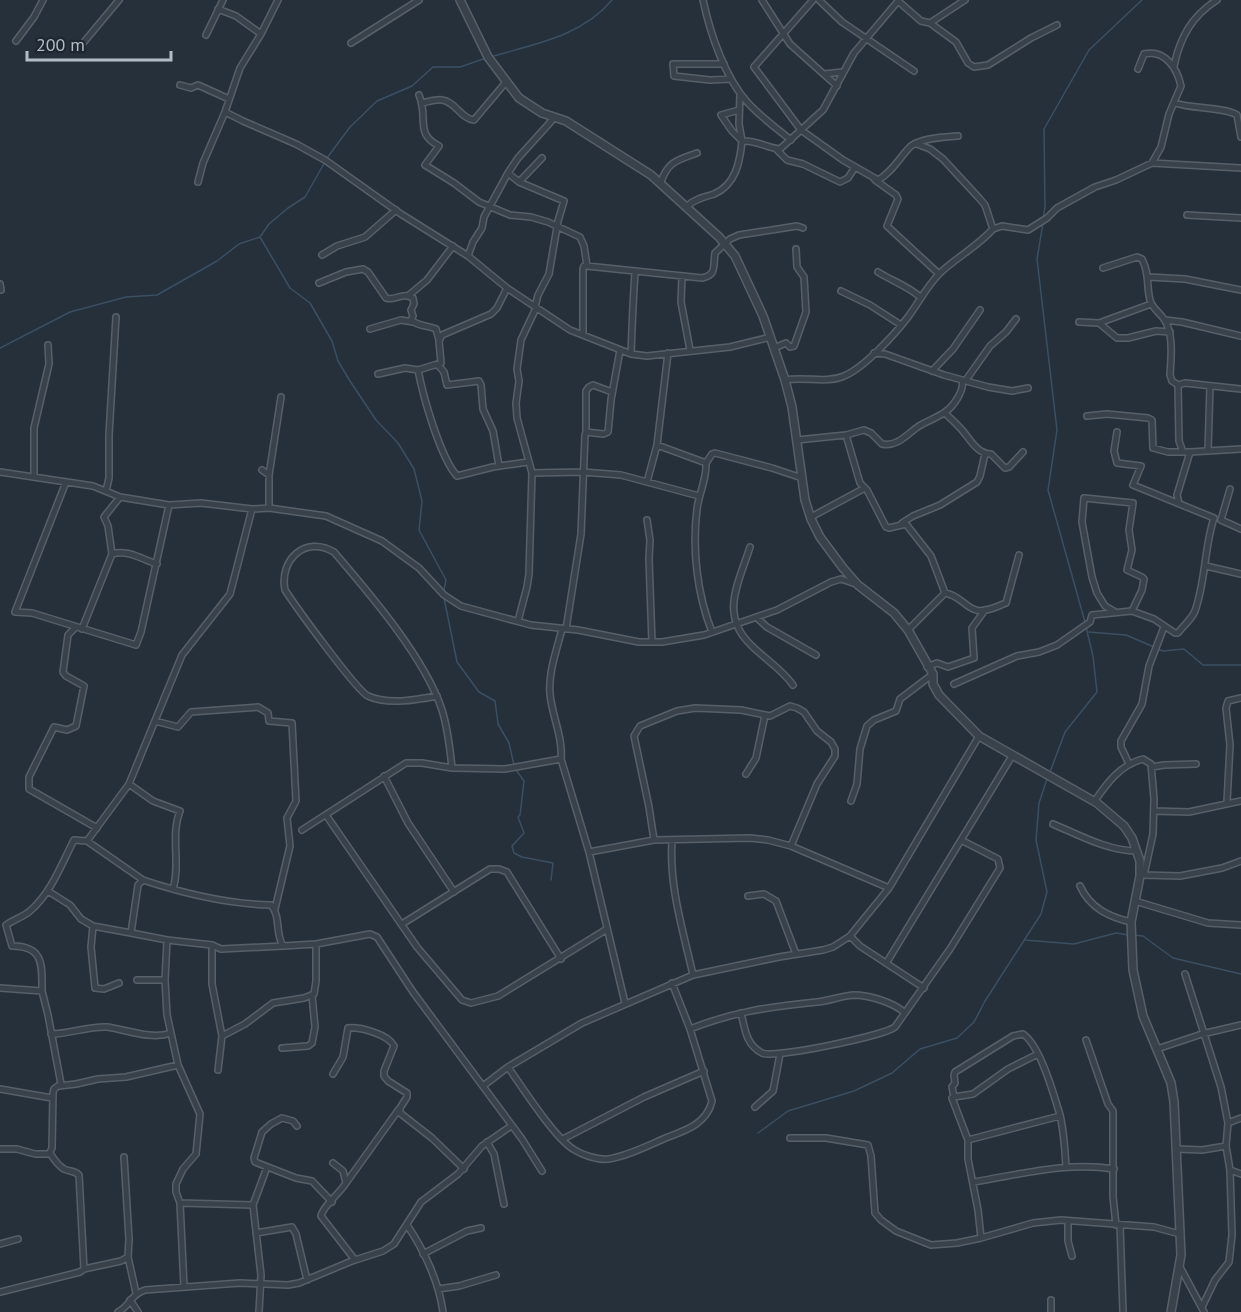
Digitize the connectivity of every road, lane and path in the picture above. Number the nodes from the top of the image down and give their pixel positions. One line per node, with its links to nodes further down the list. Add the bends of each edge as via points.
1 (44, 0): 21 (street)
2 (119, 0): 23 (street)
3 (223, 0): 14 (street)
4 (278, 0): 17 (street)
5 (418, 0): 22 (street)
6 (460, 0): 31 (street, via 488,57)
7 (704, 0): 24 (street)
8 (762, 0): 18 (street)
9 (813, 0): 18 (street)
10 (820, 0): 20 (street)
11 (898, 0): 15 (street, via 921,21); 20 (street)
12 (965, 0): 15 (street)
13 (1217, 0): 25 (street, via 1192,22 1183,36)
14 (218, 9): 17 (street); 19 (street)
15 (930, 23): 16 (street, via 956,42 974,67 988,65)
16 (1057, 25)
17 (261, 34): 35 (street, via 240,68)
18 (784, 34): 29 (street); 42 (street, via 754,67)
19 (206, 35)
20 (866, 38): 27 (street); 28 (street)
21 (16, 41)
22 (351, 43)
23 (79, 48)
24 (724, 64): 30 (street); 30 (street, via 673,64 674,76)
25 (1174, 66): 26 (street, via 1151,52 1144,54); 38 (street, via 1181,86)
26 (1138, 69)
27 (914, 71)
28 (843, 72): 29 (street); 33 (street)
29 (823, 74): 33 (street)
30 (731, 79): 36 (street)
31 (506, 82): 37 (street, via 474,120 440,99); 41 (street, via 530,106)
32 (180, 85): 35 (street, via 198,85)
33 (837, 86): 42 (street, via 823,110)
34 (419, 95): 37 (street)
35 (229, 99): 40 (street)
36 (743, 101): 39 (street); 45 (street)
37 (422, 103): 60 (street, via 424,135 439,146 425,165)
38 (1175, 103): 44 (street, via 1230,111 1237,115); 51 (street)
39 (739, 110): 46 (street); 46 (street, via 722,115)
40 (225, 112): 56 (street); 61 (street, via 309,151)
41 (555, 117): 54 (street); 58 (street)
42 (801, 130): 45 (street); 52 (street)
43 (958, 136): 47 (street)
44 (1241, 137)
45 (791, 140): 48 (street)
46 (742, 141): 48 (street, via 753,140); 59 (street, via 740,163 726,186)
47 (916, 143): 55 (street, via 882,178); 66 (street, via 943,159 979,198)
48 (776, 149): 52 (street, via 787,160 840,182)
49 (697, 153): 58 (street, via 672,163)
50 (542, 158): 57 (street)
51 (1152, 163): 53 (street); 66 (street, via 1095,187 1028,230 1002,226)
52 (855, 167): 55 (street)
53 (1241, 168)
54 (508, 173): 57 (street); 60 (street)
55 (874, 179): 76 (street, via 898,199 887,226)
56 (198, 182)
57 (519, 182): 64 (street, via 564,201)
58 (661, 182): 59 (street)
59 (687, 206): 67 (street)
60 (490, 207): 64 (street); 71 (street)
61 (396, 210): 68 (street); 70 (street, via 365,237)
62 (1187, 215): 63 (street)
63 (1241, 218)
64 (557, 225): 72 (street, via 580,237); 86 (street, via 549,274)
65 (803, 228): 67 (street, via 740,235)
66 (993, 229): 76 (street)
67 (725, 243): 77 (street, via 715,253 710,276); 99 (street, via 743,271)
68 (453, 246): 71 (street); 83 (street, via 427,280)
69 (795, 249): 102 (street, via 795,262 804,277 806,312 794,346 786,343)
70 (322, 255)
71 (468, 256): 80 (street)
72 (587, 266): 75 (street); 97 (street, via 583,269)
73 (1102, 268): 78 (street, via 1137,257 1142,259)
74 (878, 272): 84 (street)
75 (635, 273): 77 (street); 107 (street)
76 (939, 274): 84 (street)
77 (682, 277): 104 (street, via 681,302)
78 (1149, 277): 81 (street, via 1185,279); 85 (street)
79 (319, 283): 83 (street, via 363,269 386,298)
80 (507, 288): 86 (street); 100 (street, via 491,314 442,335)
81 (1241, 290)
82 (841, 291): 94 (street)
83 (408, 296): 93 (street, via 413,298 411,320)
84 (920, 297): 94 (street)
85 (1151, 304): 90 (street); 92 (street)
86 (536, 308): 97 (street); 133 (street, via 521,340 517,369 517,418)
87 (980, 310): 110 (street)
88 (116, 316): 147 (street)
89 (1016, 319): 113 (street)
90 (1165, 320): 96 (street); 98 (street)
91 (1079, 322): 92 (street)
92 (1099, 322): 96 (street, via 1117,338)
93 (415, 323): 95 (street, via 401,320); 100 (street, via 436,329)
94 (901, 325): 106 (street)
95 (370, 329)
96 (1170, 332): 114 (street, via 1170,375)
97 (584, 335): 103 (street)
98 (1241, 336)
99 (771, 337): 102 (street); 104 (street, via 737,346)
100 (439, 341): 108 (street)
101 (48, 345): 141 (street, via 49,364 34,428)
102 (774, 348): 112 (street)
103 (620, 350): 107 (street); 118 (street)
104 (690, 350): 105 (street)
105 (668, 353): 107 (street); 126 (street)
106 (874, 353): 110 (street); 112 (street, via 845,376)
107 (631, 354)
108 (438, 365): 109 (street); 135 (street, via 447,385 479,381)
109 (417, 370): 111 (street, via 405,368); 135 (street, via 439,444 452,471 460,477)
110 (932, 371): 113 (street)
111 (378, 374)
112 (785, 380): 125 (street)
113 (964, 380): 116 (street, via 1006,390); 120 (street)
114 (1178, 386): 115 (street); 130 (street, via 1179,441)
115 (1210, 386): 117 (street); 128 (street)
116 (1028, 388)
117 (1241, 389)
118 (612, 392): 122 (street, via 608,432); 122 (street, via 593,385 586,391)
119 (281, 397): 140 (street)
120 (945, 413): 124 (street, via 891,444 882,444 868,430); 132 (street)
121 (1087, 416): 130 (street, via 1149,418 1153,448)
122 (586, 432): 138 (street)
123 (1117, 432): 150 (street, via 1117,463 1141,466 1133,485)
124 (846, 435): 125 (street); 145 (street)
125 (797, 440): 142 (street)
126 (657, 445): 134 (street); 144 (street)
127 (1241, 449): 128 (street)
128 (1208, 451): 131 (street)
129 (1023, 452): 132 (street, via 1007,468 991,454)
130 (1183, 452): 131 (street)
131 (1190, 452): 150 (street, via 1177,495)
132 (985, 454): 158 (street, via 977,482)
133 (528, 462): 135 (street); 139 (street)
134 (706, 463): 142 (street, via 715,453); 148 (street)
135 (499, 466)
136 (262, 470): 140 (street)
137 (0, 472): 141 (street)
138 (583, 472): 139 (street); 144 (street); 180 (street, via 581,534)
139 (532, 473): 176 (street, via 528,580)
140 (269, 475): 152 (street)
141 (34, 477): 143 (street)
142 (802, 478): 154 (street)
143 (66, 482): 147 (street); 179 (street, via 15,612 32,613)
144 (647, 482): 148 (street)
145 (864, 489): 154 (street); 158 (street, via 886,527)
146 (1230, 489): 157 (street)
147 (106, 491): 149 (street)
148 (699, 496): 182 (street, via 695,554)
149 (120, 497): 151 (street); 161 (street, via 104,517)
150 (1179, 503): 155 (street)
151 (169, 505): 153 (street, via 201,503); 163 (street)
152 (269, 508): 153 (street); 176 (street, via 335,518 394,549 452,601)
153 (252, 509): 192 (street, via 230,594 182,655)
154 (811, 517): 165 (street, via 820,537)
155 (1214, 518): 157 (street); 164 (street)
156 (647, 520): 183 (street)
157 (1221, 520): 159 (street)
158 (901, 524): 169 (street, via 909,527 931,556)
159 (1241, 529)
160 (750, 547): 177 (street, via 733,602)
161 (112, 554): 163 (street, via 136,555); 179 (street)
162 (1019, 555): 171 (street, via 1008,600)
163 (157, 564): 179 (street, via 136,645)
164 (1206, 566): 166 (street); 178 (street, via 1195,613 1178,633)
165 (843, 568): 167 (street); 168 (street)
166 (1241, 574)
167 (841, 579): 168 (street); 174 (street)
168 (858, 585): 181 (street, via 894,613)
169 (945, 593): 170 (street); 181 (street)
170 (976, 610): 171 (street); 175 (street)
171 (985, 610): 175 (street)
172 (1132, 611): 173 (street); 173 (street, via 1144,579 1127,570 1132,550 1129,530 1133,504 1084,498 1082,522 1092,577 1104,606); 178 (street)
173 (1115, 612): 187 (street, via 1092,615 1090,622 1057,645 1017,656)
174 (757, 618): 177 (street); 184 (street)
175 (978, 619): 185 (street, via 971,632 974,658 948,667 937,663)
176 (518, 621): 180 (street)
177 (735, 624): 182 (street); 188 (street, via 748,643)
178 (1164, 627): 196 (street, via 1149,666 1142,704 1121,741)
179 (79, 628): 210 (street, via 68,634 63,672 84,686 76,726 67,730 54,727 29,777 29,789)
180 (564, 629): 183 (street); 195 (street, via 554,657 549,691)
181 (908, 630): 185 (street)
182 (712, 632): 183 (street)
183 (652, 642)
184 (816, 655)
185 (927, 667): 186 (street)
186 (933, 674): 193 (street, via 939,695); 203 (street, via 900,699 896,711 867,726)
187 (954, 684)
188 (793, 685)
189 (437, 696): 189 (street, via 388,700 366,695 285,590 284,574 294,555 317,546 334,552 397,631); 199 (street, via 449,735)
190 (1241, 698): 206 (street, via 1228,701 1226,708 1230,744)
191 (765, 716): 200 (street, via 756,758); 212 (street, via 741,710 695,708 639,726 634,736); 216 (street, via 790,706 797,708 835,750)
192 (154, 721): 202 (street); 229 (street, via 178,727 191,712 258,707 268,712 268,721 292,723 296,801 287,818 290,846)
193 (979, 736): 194 (street); 223 (street)
194 (1012, 756): 204 (street); 213 (street)
195 (561, 759): 199 (street, via 505,769); 218 (street)
196 (1129, 764): 198 (street, via 1143,759); 204 (street, via 1114,775)
197 (1196, 764): 198 (street)
198 (1152, 767): 207 (street)
199 (452, 768): 201 (street, via 414,762)
200 (746, 774)
201 (384, 776): 208 (street); 226 (street, via 408,823)
202 (129, 784): 210 (street); 224 (street, via 153,801 180,812)
203 (852, 801)
204 (1094, 801): 217 (street, via 1124,826)
205 (1241, 801): 206 (street)
206 (1227, 802): 207 (street, via 1189,812)
207 (1154, 811): 220 (street, via 1153,834)
208 (326, 815): 211 (street); 231 (street)
209 (1053, 824): 217 (street, via 1098,843)
210 (97, 828): 214 (street)
211 (302, 830)
212 (654, 840): 215 (street); 218 (street)
213 (961, 840): 243 (street); 251 (street, via 998,859 1000,868)
214 (87, 841): 221 (street); 225 (street, via 74,840)
215 (672, 841): 216 (street, via 750,838); 245 (street, via 675,895)
216 (791, 846): 223 (street)
217 (1137, 851): 220 (street)
218 (589, 852): 234 (street)
219 (1240, 863): 220 (street, via 1180,876)
220 (1142, 875): 228 (street)
221 (143, 880): 224 (street); 235 (street, via 135,894)
222 (1080, 886): 230 (street, via 1084,896 1106,914)
223 (889, 888): 236 (street)
224 (173, 889): 229 (street, via 229,903 271,905)
225 (48, 891): 232 (street); 252 (street, via 31,910 6,925 12,946 31,949 39,955)
226 (454, 892): 231 (street); 242 (street, via 489,869 507,872)
227 (748, 896): 241 (street, via 764,894 776,901)
228 (1135, 901): 230 (street); 233 (street, via 1208,922)
229 (275, 909): 240 (street)
230 (1131, 922): 265 (street, via 1136,988)
231 (402, 924): 242 (street, via 453,992 471,1004 498,996)
232 (93, 926): 235 (street); 248 (street, via 95,988)
233 (1241, 926)
234 (607, 929): 242 (street); 254 (street)
235 (131, 933): 237 (street)
236 (850, 936): 241 (street, via 833,947); 243 (street)
237 (167, 940): 239 (street); 247 (street)
238 (316, 944): 240 (street); 253 (street); 274 (street, via 370,934 377,937 412,992)
239 (212, 945): 240 (street, via 221,949); 262 (street, via 212,984)
240 (283, 946)
241 (796, 954): 245 (street)
242 (561, 959)
243 (887, 962): 251 (street)
244 (1185, 974): 261 (street)
245 (693, 975): 249 (street)
246 (137, 980): 247 (street)
247 (165, 980): 260 (street)
248 (119, 983)
249 (672, 983): 254 (street); 258 (street)
250 (0, 988): 252 (street)
251 (924, 988): 256 (street)
252 (42, 992): 259 (street)
253 (312, 995): 262 (street, via 273,1004); 264 (street, via 312,1043)
254 (625, 1003): 269 (street, via 582,1023)
255 (741, 1013): 256 (street, via 854,995 896,1006); 258 (street); 266 (street, via 747,1039 754,1047 764,1055)
256 (905, 1013): 266 (street, via 890,1031)
257 (1241, 1025): 261 (street)
258 (690, 1029): 271 (street)
259 (51, 1034): 260 (street, via 103,1027 153,1036); 273 (street)
260 (171, 1034): 268 (street)
261 (1202, 1034): 265 (street); 282 (street, via 1221,1087)
262 (222, 1036): 270 (street)
263 (1086, 1040): 298 (street, via 1113,1111)
264 (282, 1048)
265 (1157, 1049): 291 (street, via 1173,1093)
266 (780, 1054): 278 (street, via 773,1091)
267 (1038, 1054): 276 (street, via 1008,1069 974,1094); 276 (street, via 1029,1038 1023,1034 1013,1036 955,1072); 280 (street)
268 (178, 1065): 273 (street); 305 (street, via 200,1114 196,1154 176,1185)
269 (508, 1067): 274 (street); 286 (street)
270 (218, 1070)
271 (704, 1071): 286 (street); 286 (street, via 712,1101 710,1110 700,1122 678,1134 608,1159 582,1154)
272 (333, 1074): 279 (street, via 343,1057 348,1028 390,1040 394,1046 383,1073 385,1079 407,1093)
273 (59, 1086): 277 (street)
274 (483, 1086): 284 (street)
275 (0, 1089): 277 (street)
276 (954, 1097): 287 (street)
277 (52, 1098): 292 (street)
278 (754, 1107)
279 (400, 1108): 297 (street, via 404,1116); 303 (street)
280 (1060, 1116): 287 (street); 296 (street)
281 (1241, 1118): 282 (street)
282 (1228, 1123): 289 (street)
283 (297, 1126): 295 (street, via 282,1118 262,1132 254,1160)
284 (511, 1126): 288 (street); 300 (street)
285 (790, 1138): 315 (street, via 826,1138 868,1145 875,1213 896,1231 931,1245)
286 (563, 1139)
287 (968, 1140): 302 (street)
288 (487, 1142): 297 (street); 306 (street, via 494,1154)
289 (1226, 1146): 291 (street); 299 (street)
290 (0, 1149): 292 (street)
291 (1177, 1149): 313 (street)
292 (50, 1153): 322 (street, via 65,1170 79,1175)
293 (124, 1157): 319 (street)
294 (333, 1163): 303 (street, via 343,1171)
295 (267, 1167): 304 (street, via 312,1181); 307 (street)
296 (1066, 1167): 298 (street); 302 (street)
297 (464, 1169): 310 (street, via 421,1202)
298 (1114, 1169): 309 (street)
299 (1230, 1170): 301 (street); 332 (street, via 1229,1262 1215,1280)
300 (542, 1172)
301 (1241, 1174)
302 (972, 1182): 315 (street)
303 (346, 1183): 304 (street)
304 (332, 1202): 320 (street, via 321,1216)
305 (180, 1203): 307 (street); 326 (street)
306 (504, 1204)
307 (253, 1205): 312 (street)
308 (1068, 1221): 309 (street); 315 (street, via 1033,1223); 318 (street)
309 (1118, 1225): 313 (street, via 1154,1227); 338 (street)
310 (407, 1226): 317 (street); 320 (street, via 389,1248)
311 (481, 1228): 317 (street)
312 (256, 1233): 324 (street, via 292,1227); 325 (street)
313 (1180, 1234): 321 (street)
314 (18, 1239): 316 (street)
315 (981, 1239)
316 (0, 1244)
317 (423, 1254): 327 (street)
318 (1072, 1256)
319 (128, 1257): 322 (street); 329 (street)
320 (355, 1260): 324 (street)
321 (1180, 1267): 332 (street); 339 (street)
322 (84, 1269): 328 (street)
323 (496, 1275): 327 (street)
324 (307, 1280): 325 (street, via 288,1285)
325 (260, 1284): 326 (street); 335 (street)
326 (184, 1287): 329 (street)
327 (438, 1289): 336 (street)
328 (0, 1292)
329 (136, 1293): 330 (street)
330 (130, 1300): 333 (street); 334 (street)
331 (1051, 1300): 337 (street)
332 (1203, 1310)
333 (118, 1312)
334 (138, 1312)
335 (259, 1312)
336 (443, 1312)
337 (1051, 1312)
338 (1123, 1312)
339 (1171, 1312)

